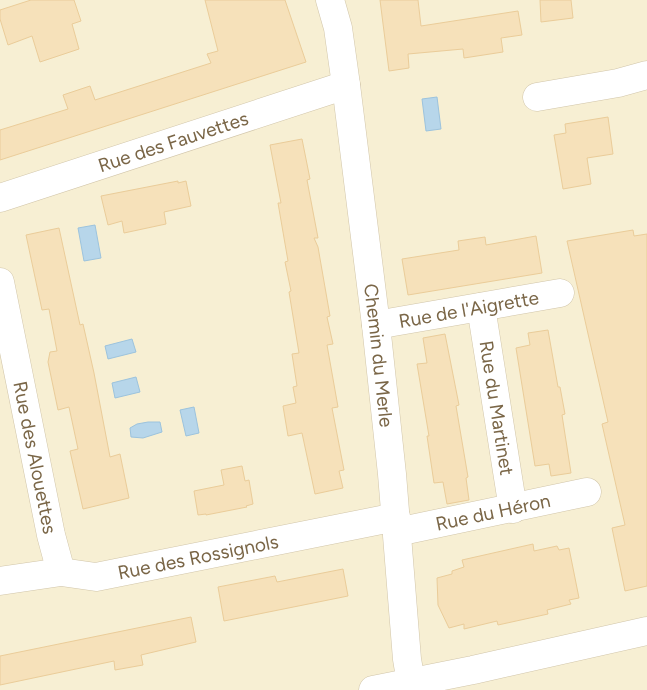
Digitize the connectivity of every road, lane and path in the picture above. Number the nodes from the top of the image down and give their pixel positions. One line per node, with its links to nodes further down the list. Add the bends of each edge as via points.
1 (330, 0): 3 (street, Chemin du Merle)
2 (337, 0): 3 (street, Chemin du Merle)
3 (338, 28): 5 (street, Chemin du Merle)
4 (647, 75): 6 (street)
5 (346, 85): 7 (street, Rue des Fauvettes); 11 (street, Chemin du Merle)
6 (537, 97)
7 (0, 198)
8 (0, 282): 15 (street, Rue des Alouettes)
9 (560, 293): 10 (street, Rue de l'Aigrette)
10 (481, 307): 11 (street, Rue de l'Aigrette); 13 (street, Rue du Martinet)
11 (376, 325): 14 (street, Chemin du Merle)
12 (587, 492): 13 (street, Rue du Héron)
13 (513, 508): 14 (street, Rue du Héron)
14 (397, 525): 15 (street, Rue des Rossignols, via 96,577); 19 (street, Chemin du Merle)
15 (60, 572): 16 (street, Rue des Rossignols)
16 (0, 581)
17 (647, 631): 18 (street)
18 (466, 680): 19 (street)
19 (410, 683): 20 (street)
20 (373, 690)

